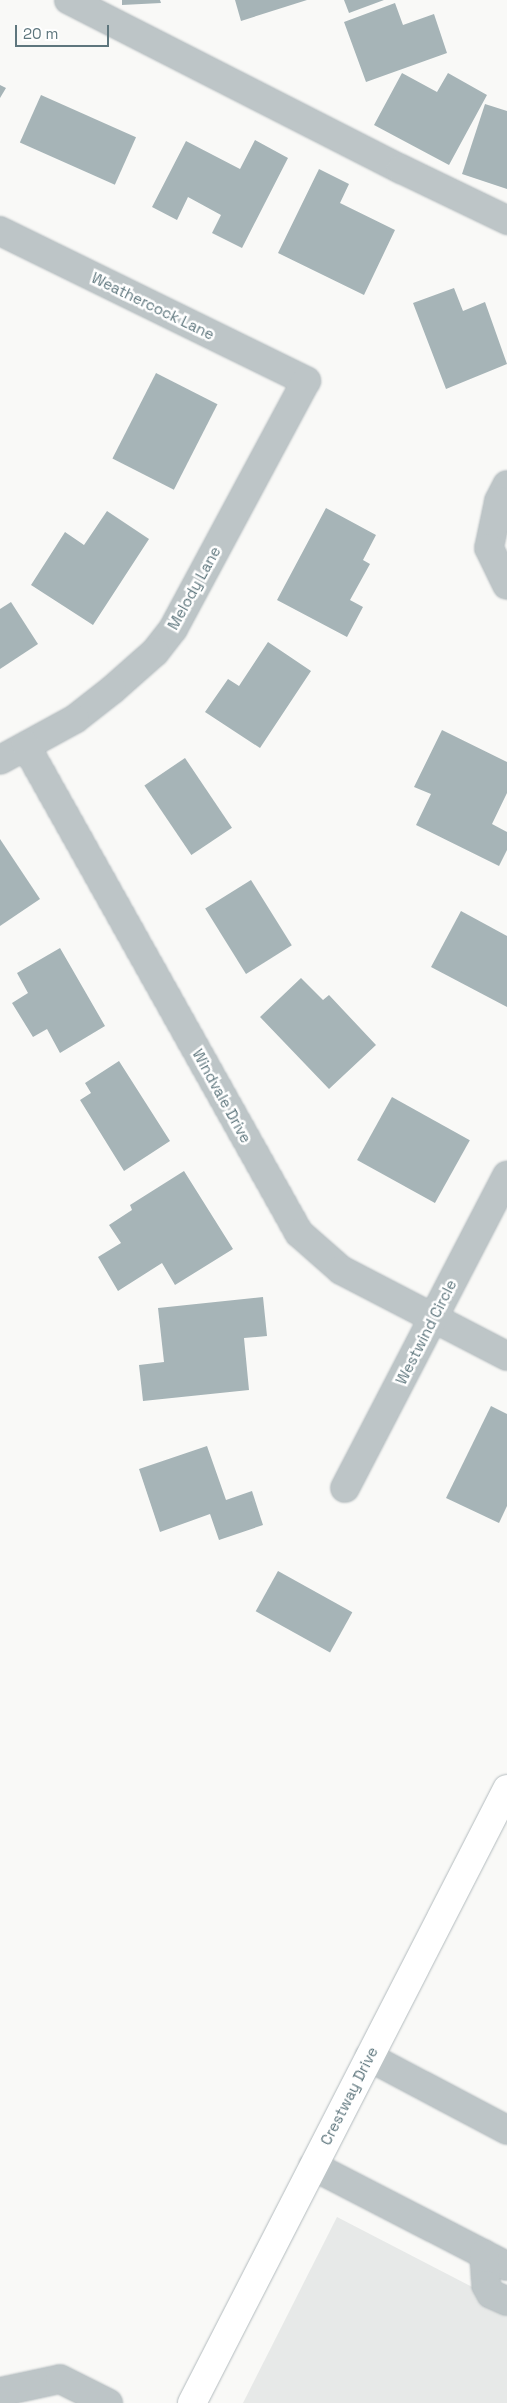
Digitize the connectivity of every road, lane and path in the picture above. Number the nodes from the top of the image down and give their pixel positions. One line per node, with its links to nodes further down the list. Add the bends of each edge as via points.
1 (69, 0): 2 (street)
2 (507, 220)
3 (0, 231): 4 (street, Weathercock Lane)
4 (306, 381): 7 (street, Melody Lane, via 173,629 155,652 112,690 75,719)
5 (507, 485): 6 (street, via 499,501 489,548)
6 (507, 585)
7 (26, 746): 8 (street, Melody Lane); 10 (street, Windvale Drive, via 298,1233 341,1270)
8 (0, 760)
9 (507, 1176): 10 (street, Westwind Circle)
10 (433, 1318): 11 (street, Windvale Drive); 12 (street, Westwind Circle)
11 (507, 1356)
12 (345, 1488)
13 (507, 1789): 14 (main road, Crestway Drive)
14 (370, 2057): 15 (street); 16 (main road, Crestway Drive)
15 (507, 2130)
16 (313, 2166): 17 (street); 23 (main road, Crestway Drive)
17 (495, 2260): 18 (street, via 486,2285 491,2294)
18 (507, 2301)
19 (0, 2392): 22 (street, via 60,2379)
20 (0, 2398): 21 (street)
21 (7, 2403)
22 (108, 2403)
23 (192, 2403)

